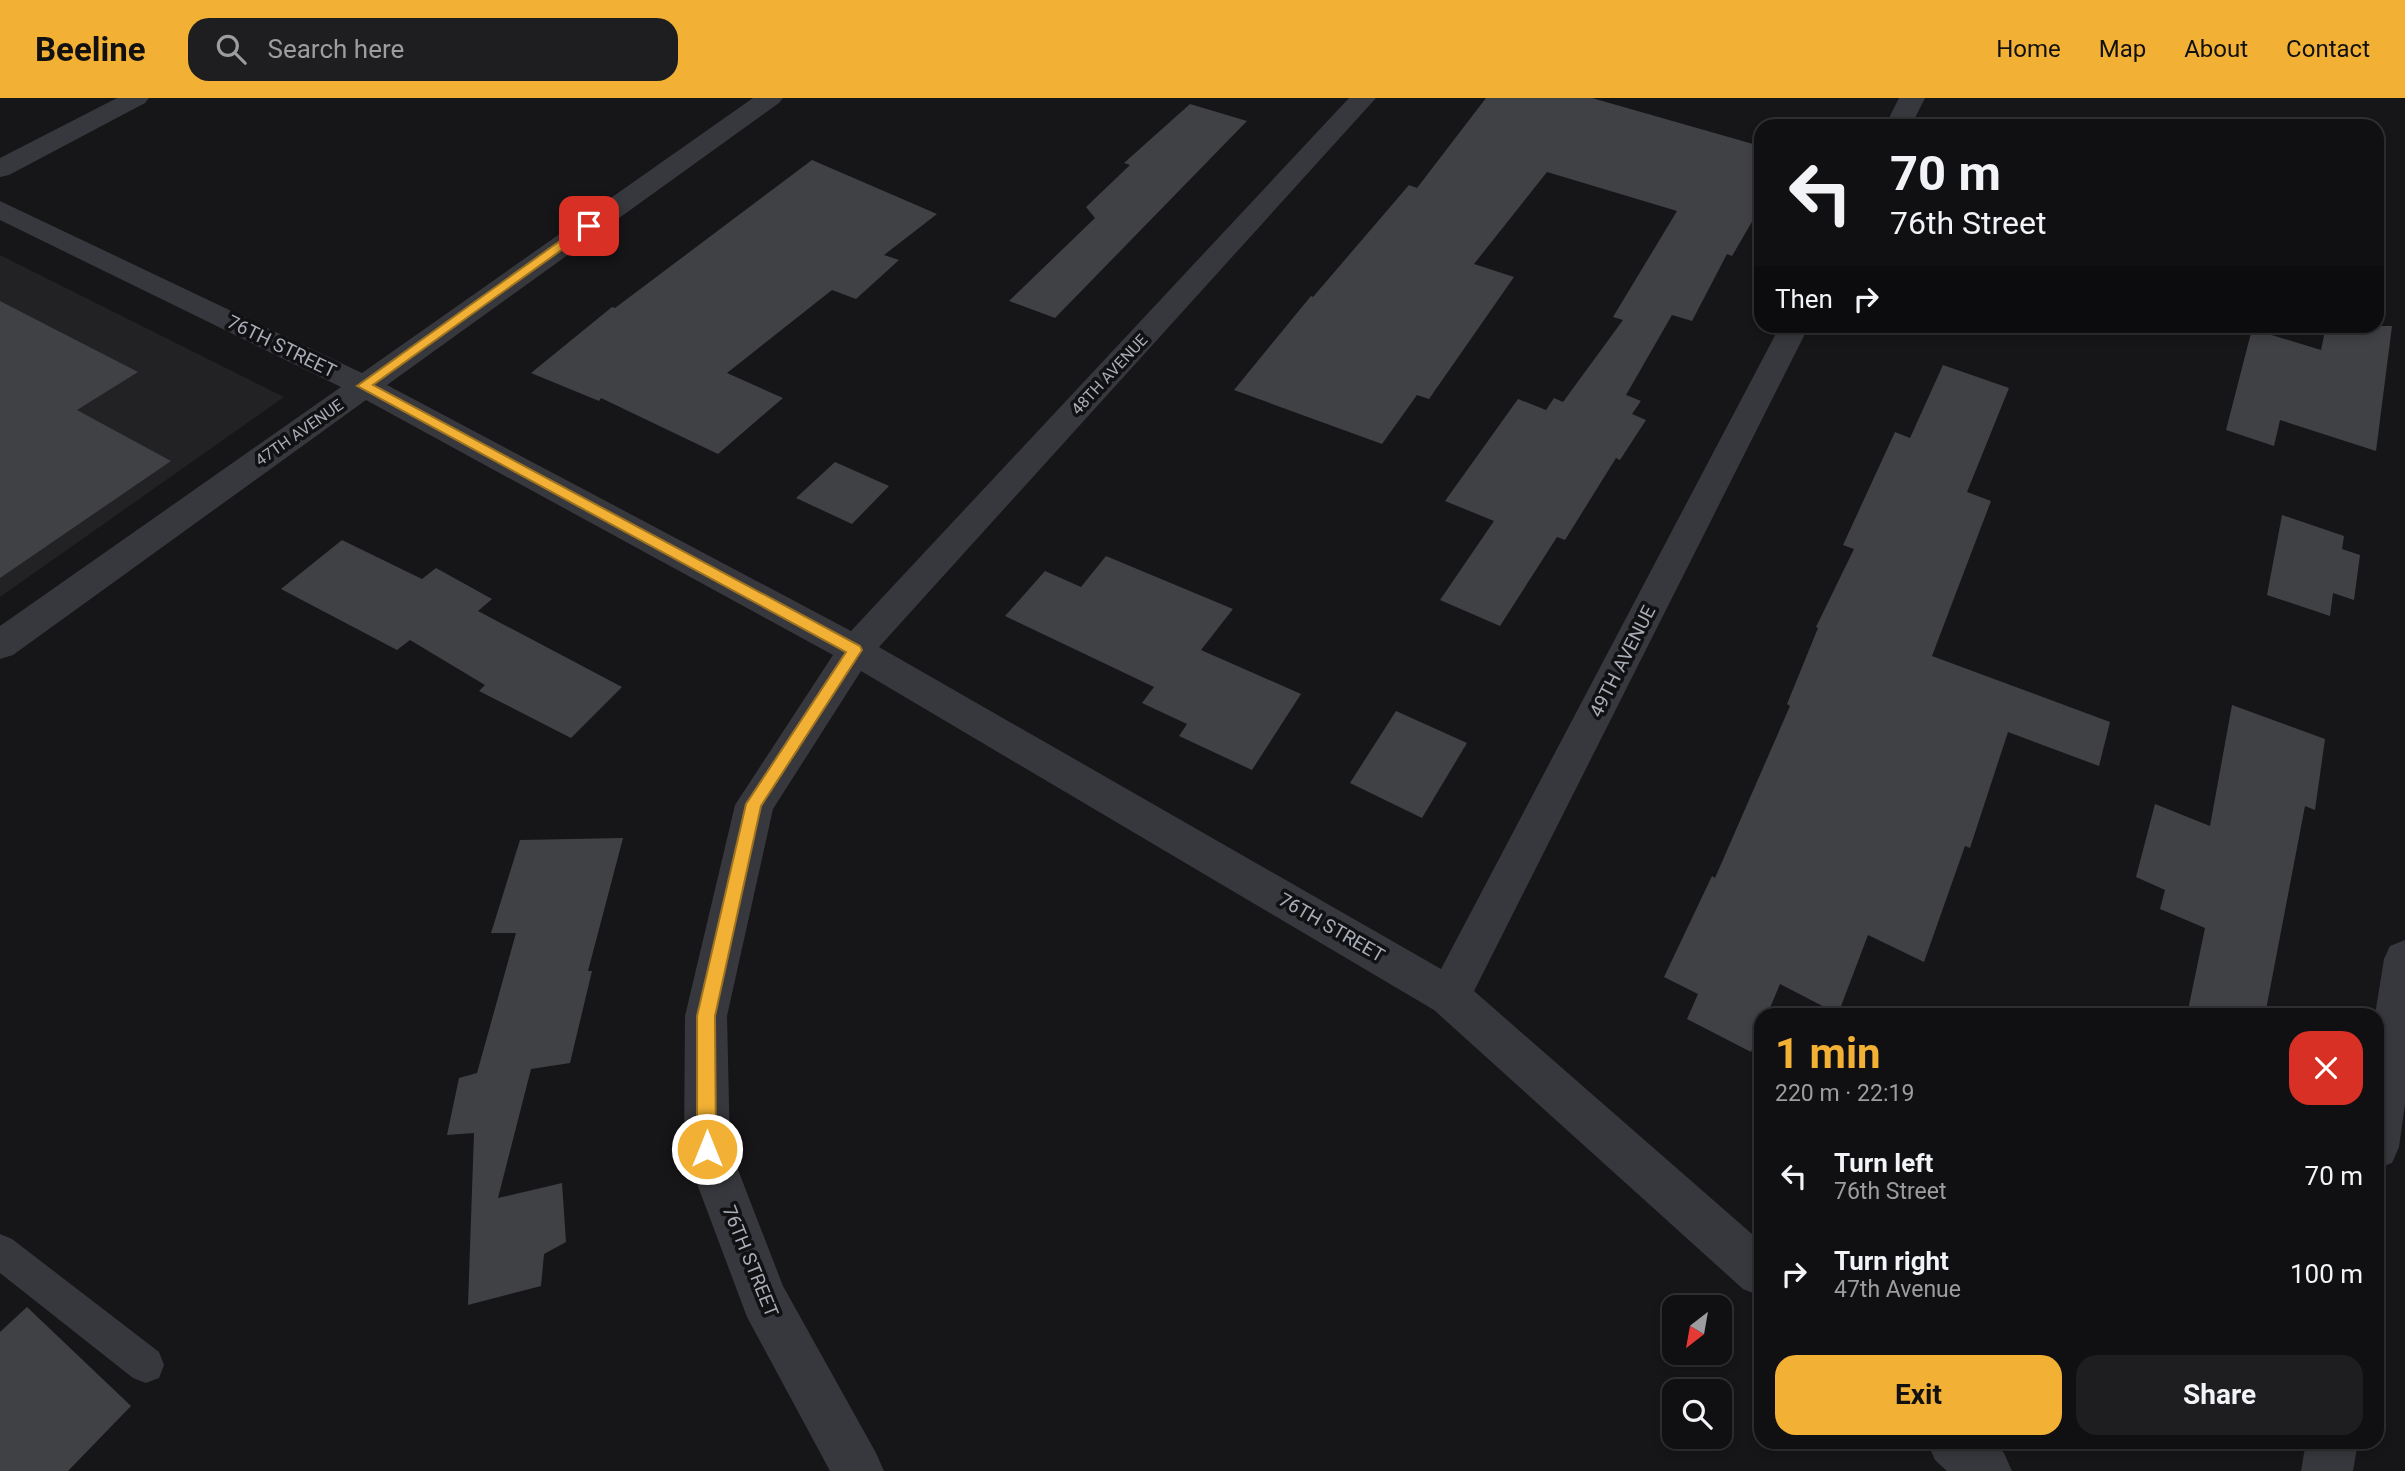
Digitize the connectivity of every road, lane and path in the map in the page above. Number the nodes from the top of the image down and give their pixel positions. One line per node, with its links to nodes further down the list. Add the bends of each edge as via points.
1 (136, 98): 6 (street)
2 (770, 98): 9 (street, 47TH AVENUE)
3 (1363, 98): 11 (street, 48TH AVENUE)
4 (1912, 98): 5 (street)
5 (1902, 119)
6 (0, 169)
7 (0, 209): 9 (street, 76TH STREET)
8 (1791, 333): 13 (street, 49TH AVENUE)
9 (364, 386): 10 (street, 47TH AVENUE); 11 (street, 76TH STREET)
10 (0, 645)
11 (855, 650): 13 (street, 76TH STREET); 20 (street, 76TH STREET, via 754,804 706,1016 706,1109 707,1149 764,1300)
12 (2405, 959): 14 (street)
13 (1449, 996): 16 (street, 76TH STREET)
14 (2384, 1095)
15 (0, 1251): 17 (lane)
16 (1754, 1267)
17 (146, 1364)
18 (1961, 1449): 21 (street)
19 (2331, 1449): 22 (street)
20 (858, 1471)
21 (1986, 1471)
22 (2327, 1471)

